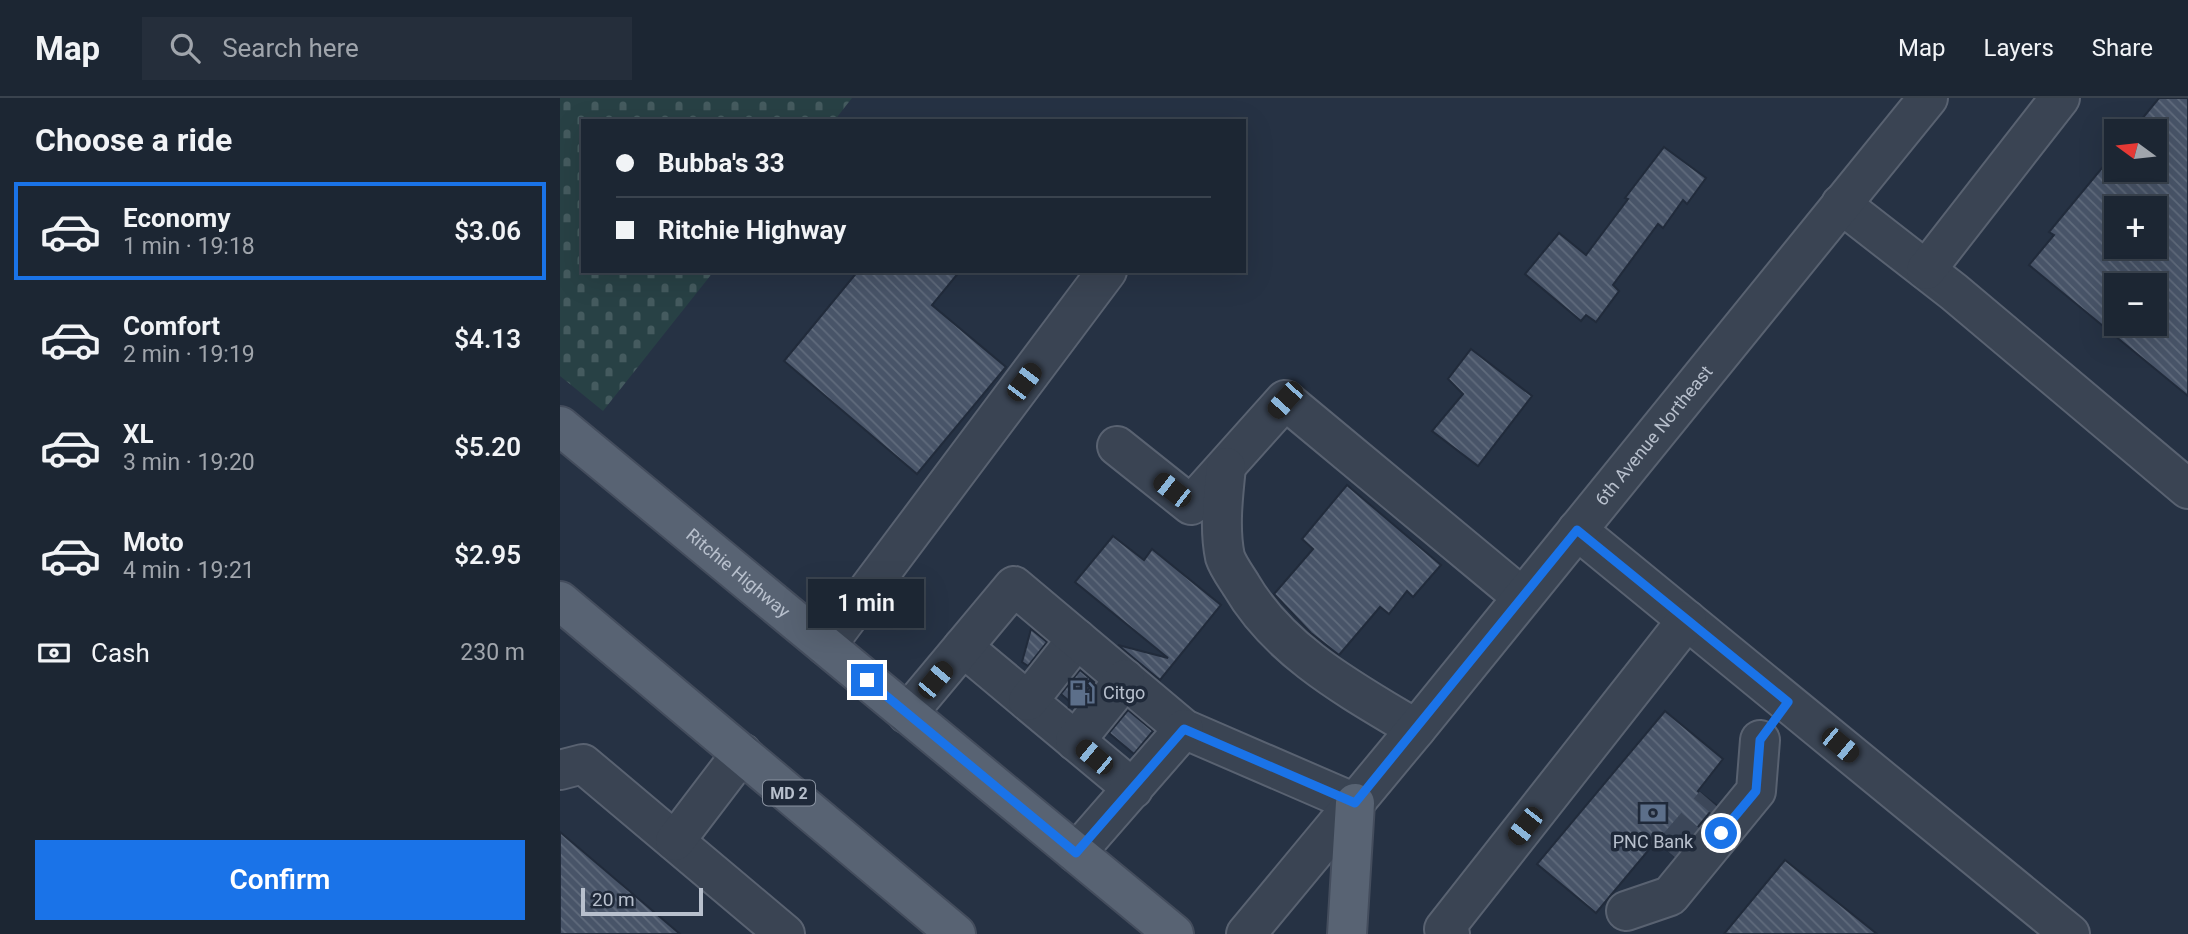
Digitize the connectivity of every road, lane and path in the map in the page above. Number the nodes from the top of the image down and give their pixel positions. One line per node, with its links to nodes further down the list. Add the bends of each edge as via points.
1 (1928, 98): 3 (street, 6th Avenue Northeast)
2 (2060, 98): 4 (street)
3 (1842, 204): 4 (street); 10 (street, 6th Avenue Northeast)
4 (1926, 270): 9 (street)
5 (1106, 273): 15 (street)
6 (560, 426): 15 (main road, Ritchie Highway)
7 (1117, 446): 8 (street, via 1191,505)
8 (1226, 467): 11 (street, via 1285,400); 22 (street, via 1222,511 1225,559 1254,607 1308,660)
9 (2188, 489)
10 (1577, 530): 11 (street, 6th Avenue Northeast); 13 (street)
11 (1522, 597): 22 (street, 6th Avenue Northeast)
12 (560, 601): 25 (main road, MD 2)
13 (1687, 620): 19 (street); 39 (street, via 1444,929)
14 (1077, 639): 16 (street, via 1014,586); 17 (street); 18 (street)
15 (826, 646): 20 (main road, Ritchie Highway)
16 (963, 647): 18 (street); 20 (street)
17 (1125, 679): 21 (street); 24 (street)
18 (1028, 701): 24 (street)
19 (1788, 702): 23 (street); 40 (street)
20 (907, 714): 31 (main road, Ritchie Highway)
21 (1184, 729): 27 (street); 28 (street)
22 (1416, 729): 28 (street, 6th Avenue Northeast)
23 (1760, 740): 29 (street); 33 (street, via 1756,791 1670,896)
24 (1075, 741): 27 (street)
25 (742, 753): 30 (street); 35 (main road, MD 2)
26 (568, 760): 30 (street)
27 (1133, 789): 31 (street)
28 (1355, 803): 37 (street, 6th Avenue Northeast); 38 (main road)
29 (1714, 804)
30 (675, 841): 34 (street)
31 (1076, 853): 36 (main road, Ritchie Highway)
32 (1671, 853): 33 (street)
33 (1617, 923)
34 (785, 934)
35 (956, 934)
36 (1174, 934)
37 (1246, 934)
38 (1347, 934)
39 (1450, 934)
40 (2070, 934)

